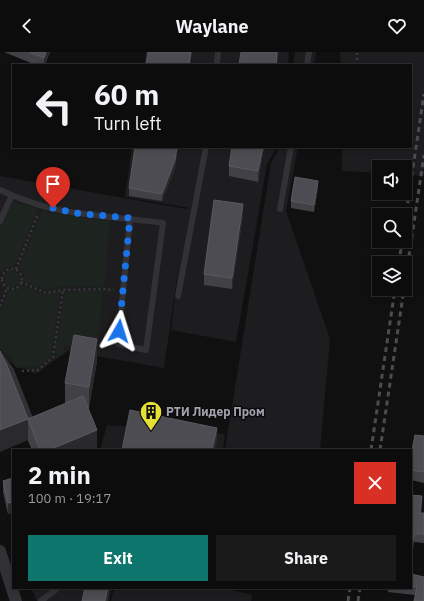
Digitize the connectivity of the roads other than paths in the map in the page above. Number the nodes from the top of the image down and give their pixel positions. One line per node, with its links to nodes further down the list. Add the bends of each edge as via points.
1 (218, 52): 3 (lane)
2 (309, 52): 4 (lane)
3 (217, 64)
4 (307, 64)
5 (206, 148): 12 (lane)
6 (291, 148): 9 (lane)
7 (0, 190): 8 (lane)
8 (12, 195): 10 (lane, via 75,213); 11 (lane)
9 (280, 210)
10 (130, 218): 10 (lane, via 118,344 146,350 163,223)
11 (0, 221)
12 (178, 296)
13 (0, 356): 14 (lane, via 11,371)
14 (35, 431)
15 (0, 551): 16 (street)
16 (12, 588)
17 (12, 589): 19 (street)
18 (57, 589): 20 (lane)
19 (16, 601)
20 (41, 601)

